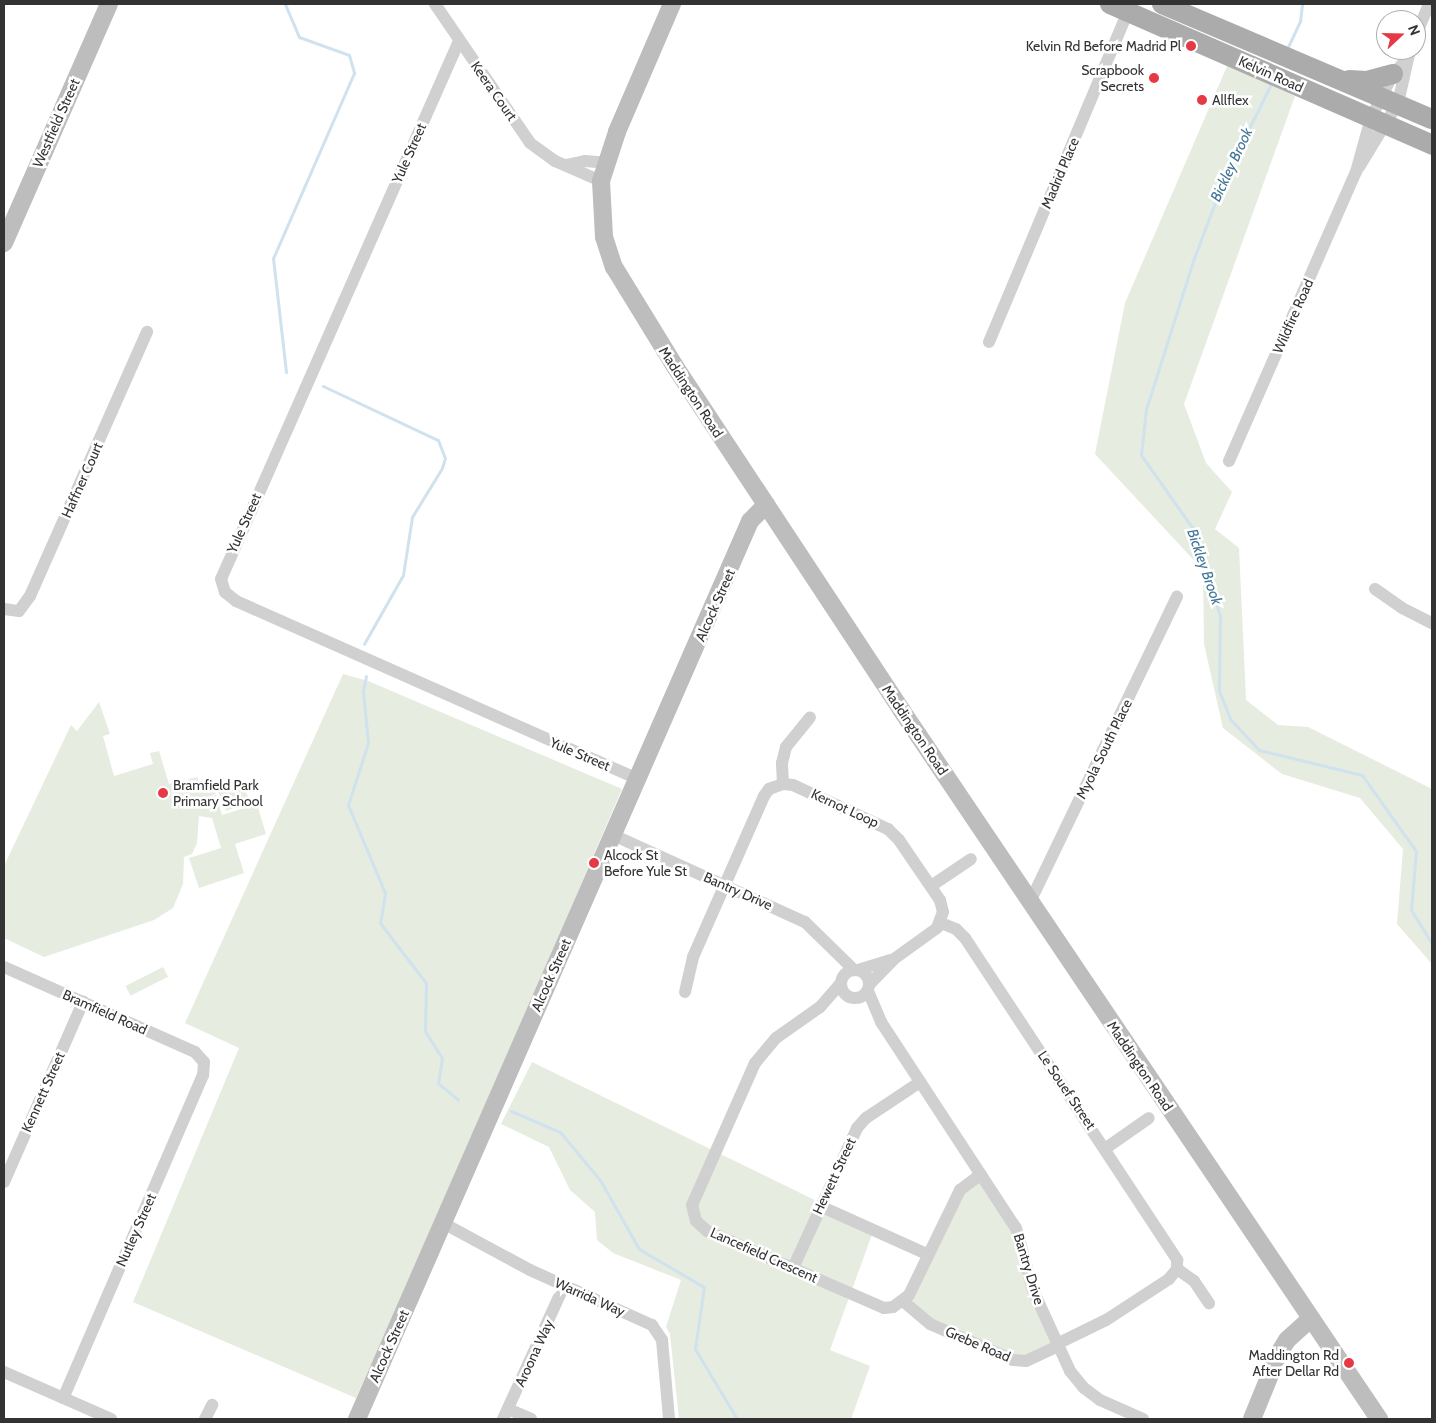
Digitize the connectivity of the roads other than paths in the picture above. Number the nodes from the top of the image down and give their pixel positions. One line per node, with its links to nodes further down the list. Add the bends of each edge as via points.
1 (109, 4): 16 (main road, Westfield Street)
2 (435, 4): 6 (street, Keera Court)
3 (672, 4): 13 (main road, Maddington Road)
4 (1162, 4): 8 (main road, Kelvin Road)
5 (1123, 6): 11 (main road, Kelvin Road); 18 (street, Madrid Place)
6 (459, 41): 14 (street, Keera Court, via 530,143 544,155); 26 (street, Yule Street, via 221,579 225,592 236,601)
7 (1403, 62): 8 (main road, via 1367,81); 9 (street, Wildfire Road); 9 (street, Wildfire Road)
8 (1342, 80): 9 (main road, Kelvin Road)
9 (1390, 100): 10 (main road, Kelvin Road); 11 (street, Wildfire Road)
10 (1432, 119)
11 (1379, 122): 12 (main road, Kelvin Road); 19 (street, Wildfire Road)
12 (1432, 145)
13 (606, 163): 14 (street, via 586,161); 15 (main road, Maddington Road)
14 (566, 165): 15 (street, Keera Court, via 584,176)
15 (601, 181): 20 (main road, Maddington Road, via 604,237 614,267 632,300)
16 (4, 243)
17 (147, 332): 23 (street, Haffner Court, via 30,596 19,611)
18 (989, 342)
19 (1229, 460)
20 (770, 511): 26 (main road, Alcock Street, via 750,521); 32 (main road, Maddington Road)
21 (1375, 588): 24 (street, via 1402,608)
22 (1177, 596): 32 (street, Myola South Place)
23 (4, 609)
24 (1432, 623)
25 (810, 717): 27 (street, via 786,747)
26 (637, 779): 28 (main road, Alcock Street)
27 (782, 784): 30 (street, via 769,789 764,796); 31 (street, Kernot Loop, via 794,785 882,825 899,840)
28 (613, 835): 30 (street, Bantry Drive); 52 (main road, Alcock Street)
29 (971, 859): 31 (street)
30 (725, 886): 34 (street, Bantry Drive, via 805,922); 40 (street, via 694,957)
31 (931, 886): 33 (street, Kernot Loop, via 942,906)
32 (1030, 902): 59 (main road, Maddington Road)
33 (941, 923): 35 (street); 48 (street, Le Souef Street, via 956,929 965,938)
34 (828, 946): 37 (street, Bantry Drive); 38 (street, Bantry Drive)
35 (894, 959): 37 (street); 39 (street)
36 (4, 967): 42 (street, Bramfield Road)
37 (856, 970): 38 (street); 39 (street, via 866,976)
38 (842, 981): 41 (street, via 843,992); 43 (street, Lancefield Crescent)
39 (869, 988): 41 (street); 44 (street, Bantry Drive)
40 (685, 992)
41 (854, 998): 43 (street, Lancefield Crescent); 44 (street, Bantry Drive)
42 (82, 1002): 45 (street, Bramfield Road, via 195,1052); 50 (street, Kennett Street)
43 (820, 1007): 54 (street, Lancefield Crescent, via 776,1038 756,1063 692,1205 696,1221 707,1231)
44 (880, 1022): 46 (street, Bantry Drive)
45 (204, 1062): 62 (street, Nutley Street, via 203,1075)
46 (920, 1082): 49 (street, Bantry Drive); 51 (street, Hewett Street, via 866,1118 857,1128)
47 (1149, 1118): 48 (street)
48 (1106, 1148): 55 (street, Le Souef Street, via 1174,1251)
49 (981, 1174): 53 (street, via 960,1190); 60 (street, Bantry Drive, via 1016,1228 1033,1290)
50 (4, 1182)
51 (820, 1206): 53 (street); 54 (street, Hewett Street)
52 (443, 1223): 56 (street, Warrida Way); 67 (main road, Alcock Street)
53 (927, 1254): 57 (street)
54 (793, 1268): 57 (street, Lancefield Crescent, via 884,1308)
55 (1177, 1269): 58 (street, via 1194,1281); 60 (street, via 1169,1278 1106,1320)
56 (564, 1286): 64 (street, Aroona Way); 69 (street, Warrida Way, via 652,1325 658,1331)
57 (904, 1302): 60 (street, Grebe Road, via 930,1324 1014,1360 1026,1361)
58 (1209, 1303)
59 (1314, 1325): 71 (main road, via 1287,1340); 72 (main road, Maddington Road)
60 (1057, 1345): 70 (street, Bantry Drive, via 1070,1372 1084,1388 1100,1400)
61 (4, 1372): 62 (street)
62 (63, 1398): 65 (street)
63 (212, 1405): 66 (street)
64 (505, 1414): 68 (street)
65 (111, 1419)
66 (205, 1419)
67 (357, 1419)
68 (531, 1419)
69 (669, 1419)
70 (1143, 1419)
71 (1252, 1419)
72 (1379, 1419)

